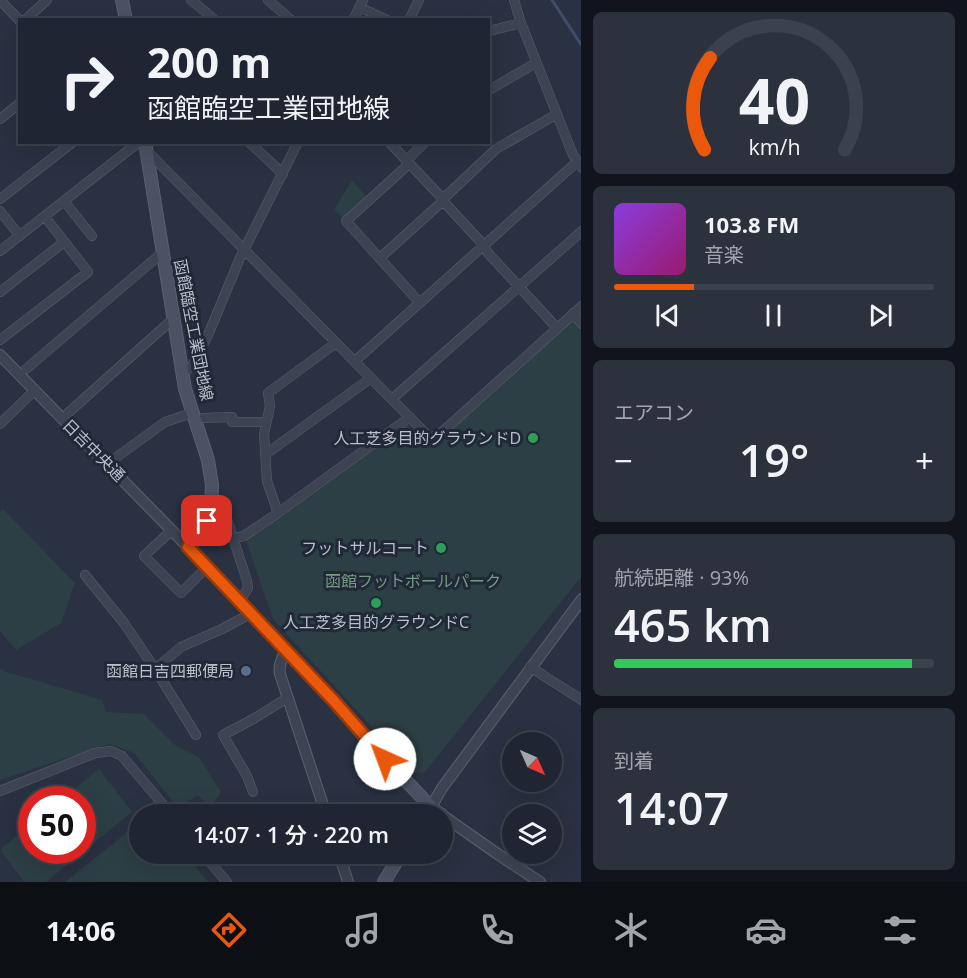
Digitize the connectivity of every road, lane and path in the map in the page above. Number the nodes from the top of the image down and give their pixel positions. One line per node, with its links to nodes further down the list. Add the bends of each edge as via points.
1 (0, 0): 16 (street)
2 (47, 0): 9 (street)
3 (122, 0): 10 (main road)
4 (191, 0): 11 (street)
5 (268, 0): 12 (street)
6 (419, 0): 15 (street)
7 (514, 0): 17 (street)
8 (361, 4): 13 (street); 14 (street)
9 (27, 18)
10 (126, 18)
11 (212, 18)
12 (289, 18)
13 (355, 18)
14 (384, 18)
15 (411, 18)
16 (18, 19)
17 (521, 23): 18 (street); 19 (street)
18 (490, 31)
19 (536, 63): 20 (street); 22 (street)
20 (490, 89)
21 (18, 106): 23 (street)
22 (557, 114): 31 (street); 34 (street, via 496,149)
23 (0, 119)
24 (70, 144): 33 (street)
25 (143, 144): 35 (street); 43 (street); 45 (main road, 函館臨空工業団地線)
26 (251, 144): 32 (street)
27 (294, 144): 32 (street)
28 (391, 144): 30 (street)
29 (423, 144): 30 (street)
30 (408, 163): 34 (street); 46 (street, via 346,221)
31 (580, 165): 42 (street)
32 (283, 174): 43 (street)
33 (0, 199)
34 (443, 200): 42 (street); 46 (street)
35 (64, 201): 37 (street); 40 (street)
36 (0, 211): 39 (street)
37 (45, 217): 39 (street); 41 (street)
38 (581, 232): 47 (street)
39 (20, 236): 44 (street)
40 (92, 236)
41 (64, 242): 48 (street); 55 (street, via 88,272)
42 (483, 247): 47 (street); 49 (street)
43 (245, 249): 56 (street); 60 (street, via 208,335 192,366)
44 (0, 252)
45 (162, 253): 52 (main road, 函館臨空工業団地線); 59 (street)
46 (380, 258): 49 (street)
47 (520, 287): 54 (street); 63 (street)
48 (0, 292)
49 (420, 303): 58 (street)
50 (581, 307): 51 (street)
51 (573, 313): 53 (street); 54 (street)
52 (174, 318): 60 (main road, 函館臨空工業団地線); 64 (street)
53 (581, 323)
54 (557, 328): 66 (street, via 441,433 430,438)
55 (0, 340)
56 (336, 343): 58 (street); 67 (street, via 268,393)
57 (0, 355): 62 (street, 日吉中央通)
58 (355, 362): 61 (street)
59 (27, 369)
60 (183, 373): 65 (main road, 函館臨空工業団地線, via 185,389)
61 (371, 378): 63 (street); 69 (street)
62 (35, 390): 68 (street); 70 (street, 日吉中央通)
63 (392, 399): 66 (street)
64 (68, 413)
65 (198, 415): 67 (street, via 232,417 232,422); 70 (street, via 165,422); 71 (main road, 函館臨空工業団地線, via 212,485)
66 (410, 417): 72 (street)
67 (266, 422): 69 (street)
68 (0, 423)
69 (266, 454): 72 (street, via 267,481)
70 (107, 464): 73 (street, 日吉中央通)
71 (211, 507): 74 (street, via 226,516); 75 (main road, 函館臨空工業団地線, via 202,531)
72 (278, 513): 74 (street, via 244,536)
73 (172, 530): 75 (street, 日吉中央通); 76 (street, via 144,556 181,593)
74 (234, 538): 79 (street, via 248,588)
75 (188, 547): 76 (main road)
76 (207, 567): 79 (main road)
77 (85, 575): 83 (street)
78 (581, 600): 82 (street)
79 (240, 601): 80 (main road)
80 (252, 613): 81 (main road); 83 (street, via 180,647)
81 (286, 649): 84 (street, via 279,669); 91 (main road)
82 (530, 667): 85 (street); 92 (street)
83 (155, 669): 86 (street)
84 (287, 698): 88 (street, via 223,735); 90 (street)
85 (581, 699)
86 (196, 735)
87 (0, 790): 89 (street, via 95,753 111,751 122,756)
88 (253, 792)
89 (163, 804)
90 (323, 804)
91 (422, 804)
92 (432, 804)
93 (453, 823): 100 (street)
94 (212, 864): 97 (street)
95 (342, 864): 98 (street)
96 (395, 864): 99 (main road)
97 (227, 882)
98 (348, 882)
99 (384, 882)
100 (540, 882)

